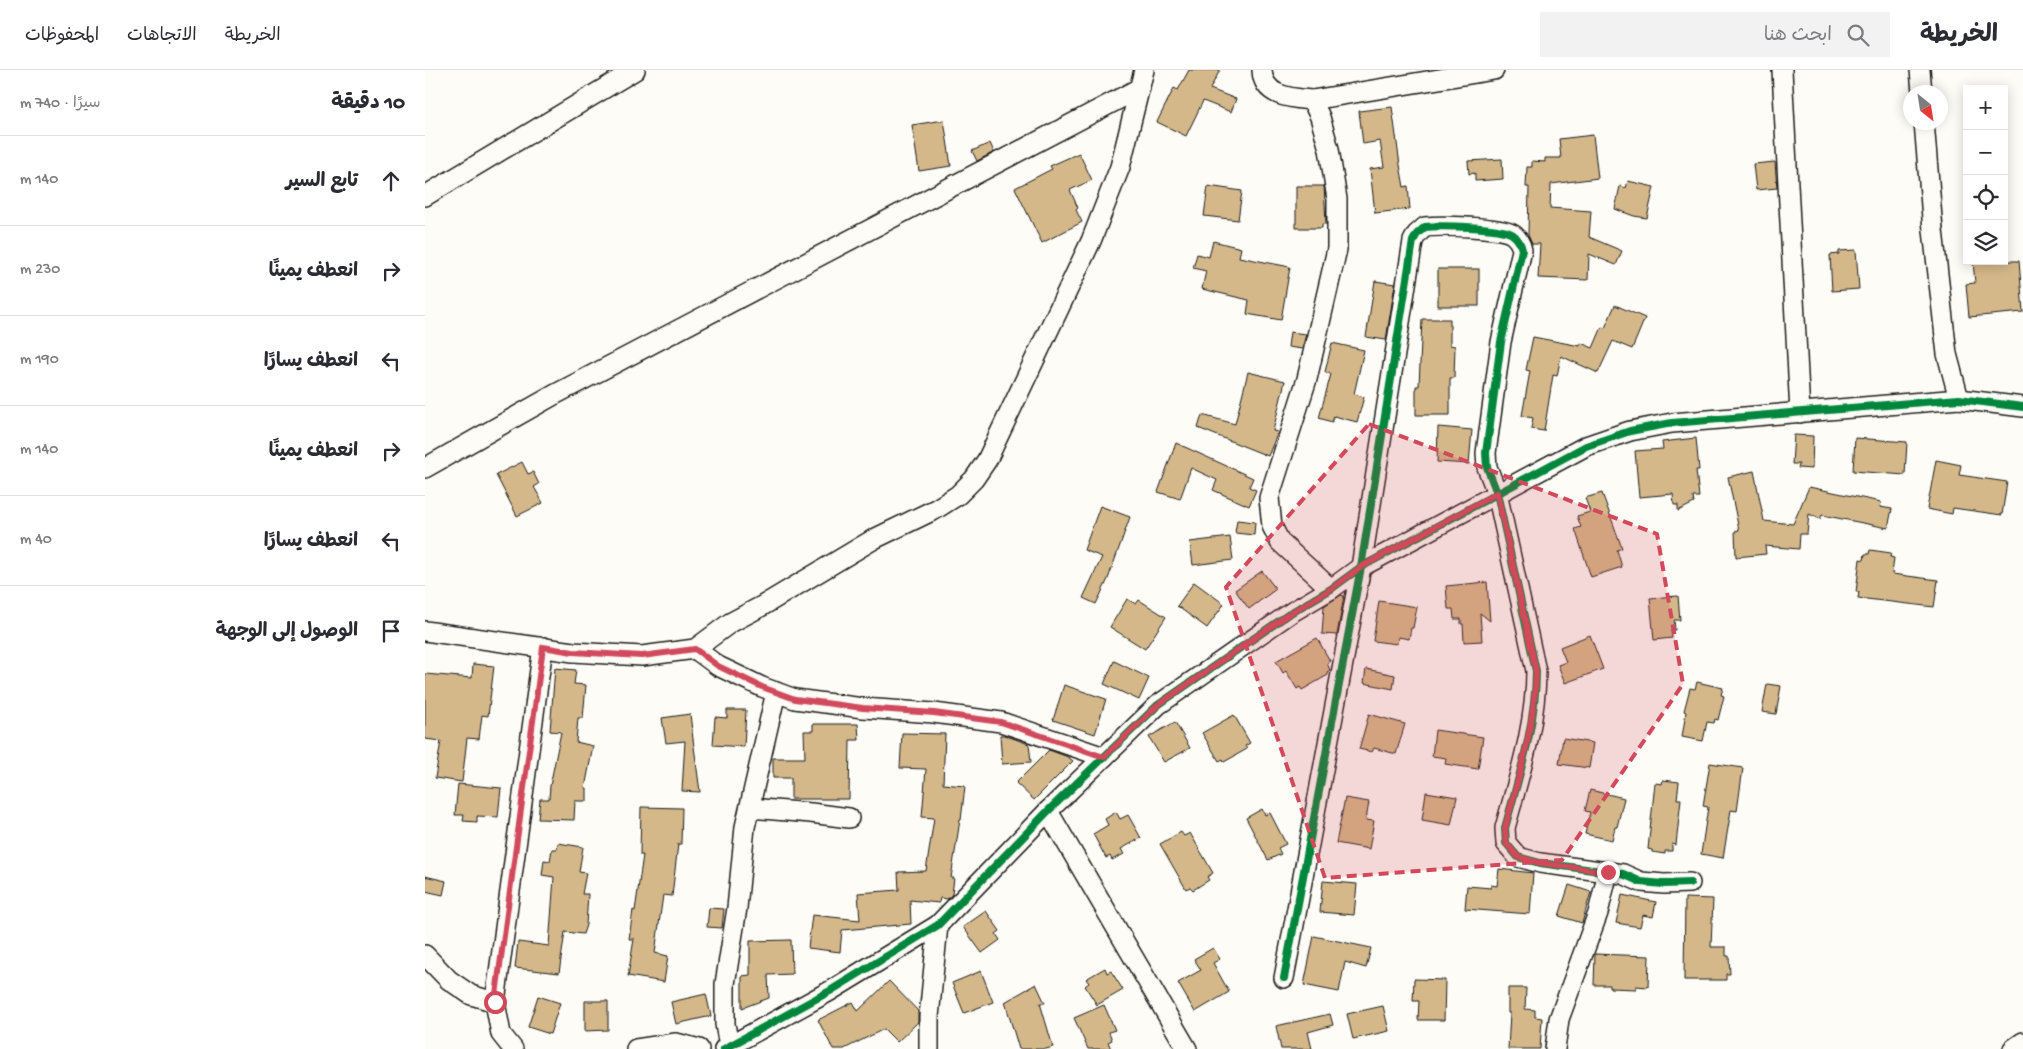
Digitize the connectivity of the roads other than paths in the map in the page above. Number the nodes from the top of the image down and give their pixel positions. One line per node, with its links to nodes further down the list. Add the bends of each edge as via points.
1 (635, 70): 11 (street)
2 (1144, 70): 8 (street)
3 (1262, 70): 9 (street, via 1262,78 1272,91 1287,98)
4 (1494, 70): 9 (street)
5 (1782, 70): 14 (street)
6 (1920, 70): 7 (street)
7 (1921, 85)
8 (1139, 88): 15 (street, via 554,396); 21 (street, via 1120,167 1091,241 1001,434 974,479 937,509 874,539 730,623)
9 (1312, 100): 18 (street, via 1320,117 1333,174 1337,199 1337,249 1307,379 1269,498 1272,526 1280,542)
10 (1925, 130): 12 (street, via 1947,354)
11 (425, 196)
12 (1959, 399): 13 (street); 14 (street)
13 (2023, 407)
14 (1800, 413): 16 (street, via 1672,423 1630,431 1586,446)
15 (425, 468)
16 (1497, 493): 17 (street); 17 (street, via 1485,454 1501,342 1518,272 1521,244 1511,233 1503,231 1425,227 1413,242); 27 (street, via 1536,671 1531,727 1505,828 1506,843 1518,857)
17 (1361, 567): 18 (street); 31 (street)
18 (1331, 589): 23 (street, via 1292,612 1158,705)
19 (425, 631): 20 (street)
20 (543, 647): 21 (street, via 642,656); 32 (street)
21 (695, 649): 22 (street, via 718,666)
22 (776, 692): 23 (street, via 795,699 1001,722); 24 (street)
23 (1104, 757): 25 (street)
24 (749, 808): 26 (street); 34 (street, via 725,984)
25 (1048, 811): 29 (street); 39 (street)
26 (849, 818)
27 (1608, 872): 28 (street, via 1641,882); 40 (street, via 1597,913 1559,1019)
28 (1690, 883)
29 (938, 925): 34 (street, via 830,991); 38 (street)
30 (425, 955): 32 (street, via 449,980 471,995)
31 (1284, 978)
32 (495, 1002): 35 (street, via 501,1034)
33 (2023, 1042): 41 (street)
34 (727, 1047)
35 (513, 1049)
36 (636, 1049): 37 (street, via 676,1043)
37 (699, 1049)
38 (929, 1049)
39 (1187, 1049)
40 (1555, 1049)
41 (2013, 1049)

